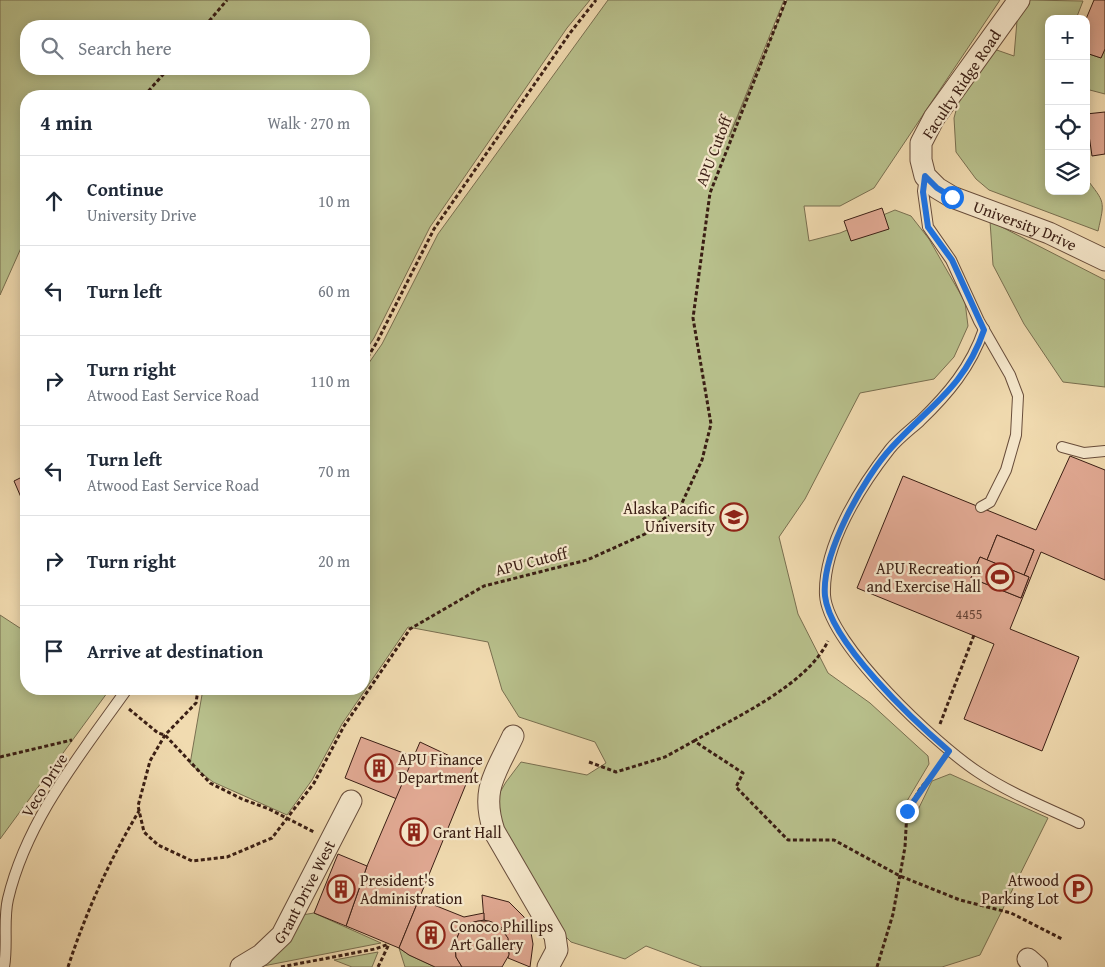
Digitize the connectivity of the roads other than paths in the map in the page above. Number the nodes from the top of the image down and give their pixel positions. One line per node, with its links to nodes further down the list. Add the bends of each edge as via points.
1 (1019, 0): 2 (street, Faculty Ridge Road, via 934,118 921,143)
2 (925, 176): 3 (street, University Drive, via 952,197 1049,233); 4 (lane, via 923,192 928,227 952,260)
3 (1105, 260)
4 (984, 330): 7 (lane, via 1010,375 1018,396 1016,435 1006,470 990,502); 11 (lane, via 976,353 950,390 891,448 845,518 830,557 825,596 835,626 864,664 935,739 979,773)
5 (1062, 447): 6 (lane, via 1084,453)
6 (1105, 451)
7 (981, 507)
8 (122, 695): 12 (lane, Veco Drive, via 60,784 30,836 8,900)
9 (513, 736): 14 (street, via 488,789 488,812 494,831 555,936 557,950)
10 (352, 802): 13 (street, Grant Drive West, via 282,935 261,955)
11 (1079, 822)
12 (4, 967)
13 (241, 967)
14 (548, 967)

